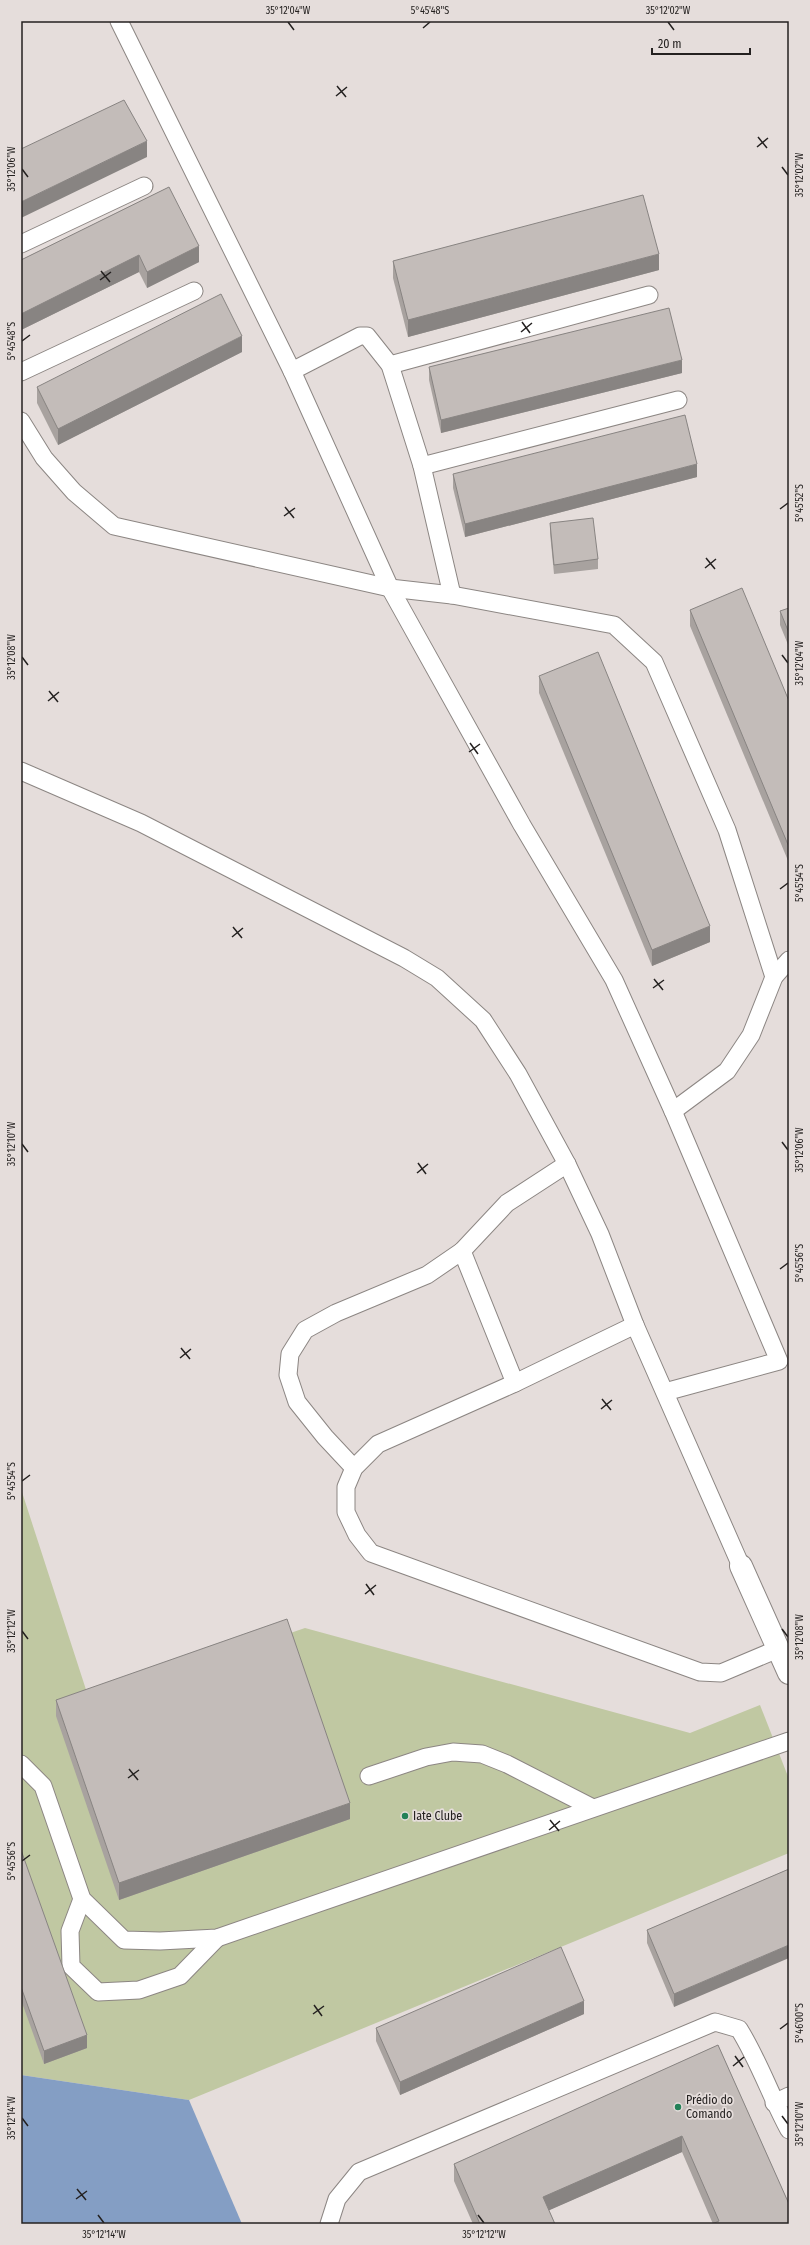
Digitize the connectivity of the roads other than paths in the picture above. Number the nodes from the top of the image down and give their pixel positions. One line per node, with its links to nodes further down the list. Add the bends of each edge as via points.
1 (119, 21): 7 (lane)
2 (144, 186): 3 (lane)
3 (21, 244)
4 (194, 291): 8 (lane)
5 (649, 295): 6 (lane)
6 (390, 365): 7 (lane, via 367,336 360,336); 11 (lane)
7 (292, 371): 12 (lane)
8 (21, 372)
9 (678, 400): 11 (lane)
10 (21, 421): 12 (lane, via 44,458 74,492 114,526)
11 (422, 466): 13 (lane)
12 (390, 588): 13 (lane); 17 (lane, via 522,825 614,980)
13 (452, 595): 16 (lane, via 614,625 654,662 727,830)
14 (21, 771): 18 (lane, via 141,823 404,958 437,978 483,1020 518,1074)
15 (789, 960): 16 (lane)
16 (774, 977): 17 (lane, via 751,1035 727,1071)
17 (673, 1111): 21 (lane)
18 (567, 1164): 19 (lane, via 507,1203); 20 (lane, via 600,1234)
19 (462, 1251): 22 (lane); 24 (lane, via 428,1275 336,1313 305,1330 290,1354 288,1375 297,1402)
20 (635, 1325): 22 (lane); 23 (lane)
21 (784, 1362): 23 (lane)
22 (515, 1383): 24 (lane, via 378,1444)
23 (665, 1392): 25 (lane)
24 (354, 1468): 26 (lane, via 346,1487 346,1512 357,1535 371,1553 700,1672 721,1673)
25 (741, 1566): 26 (street)
26 (778, 1649): 27 (street)
27 (789, 1673)
28 (789, 1741): 31 (lane)
29 (21, 1764): 32 (lane, via 43,1786)
30 (369, 1776): 31 (lane, via 426,1757 453,1752 482,1754)
31 (593, 1808): 33 (lane)
32 (82, 1898): 33 (lane, via 124,1940); 33 (lane, via 70,1931 72,1966 98,1992 139,1990 180,1976)
33 (217, 1938)
34 (782, 2099): 35 (lane); 36 (lane, via 740,2029 715,2022 359,2172 337,2199)
35 (789, 2130)
36 (329, 2224)

